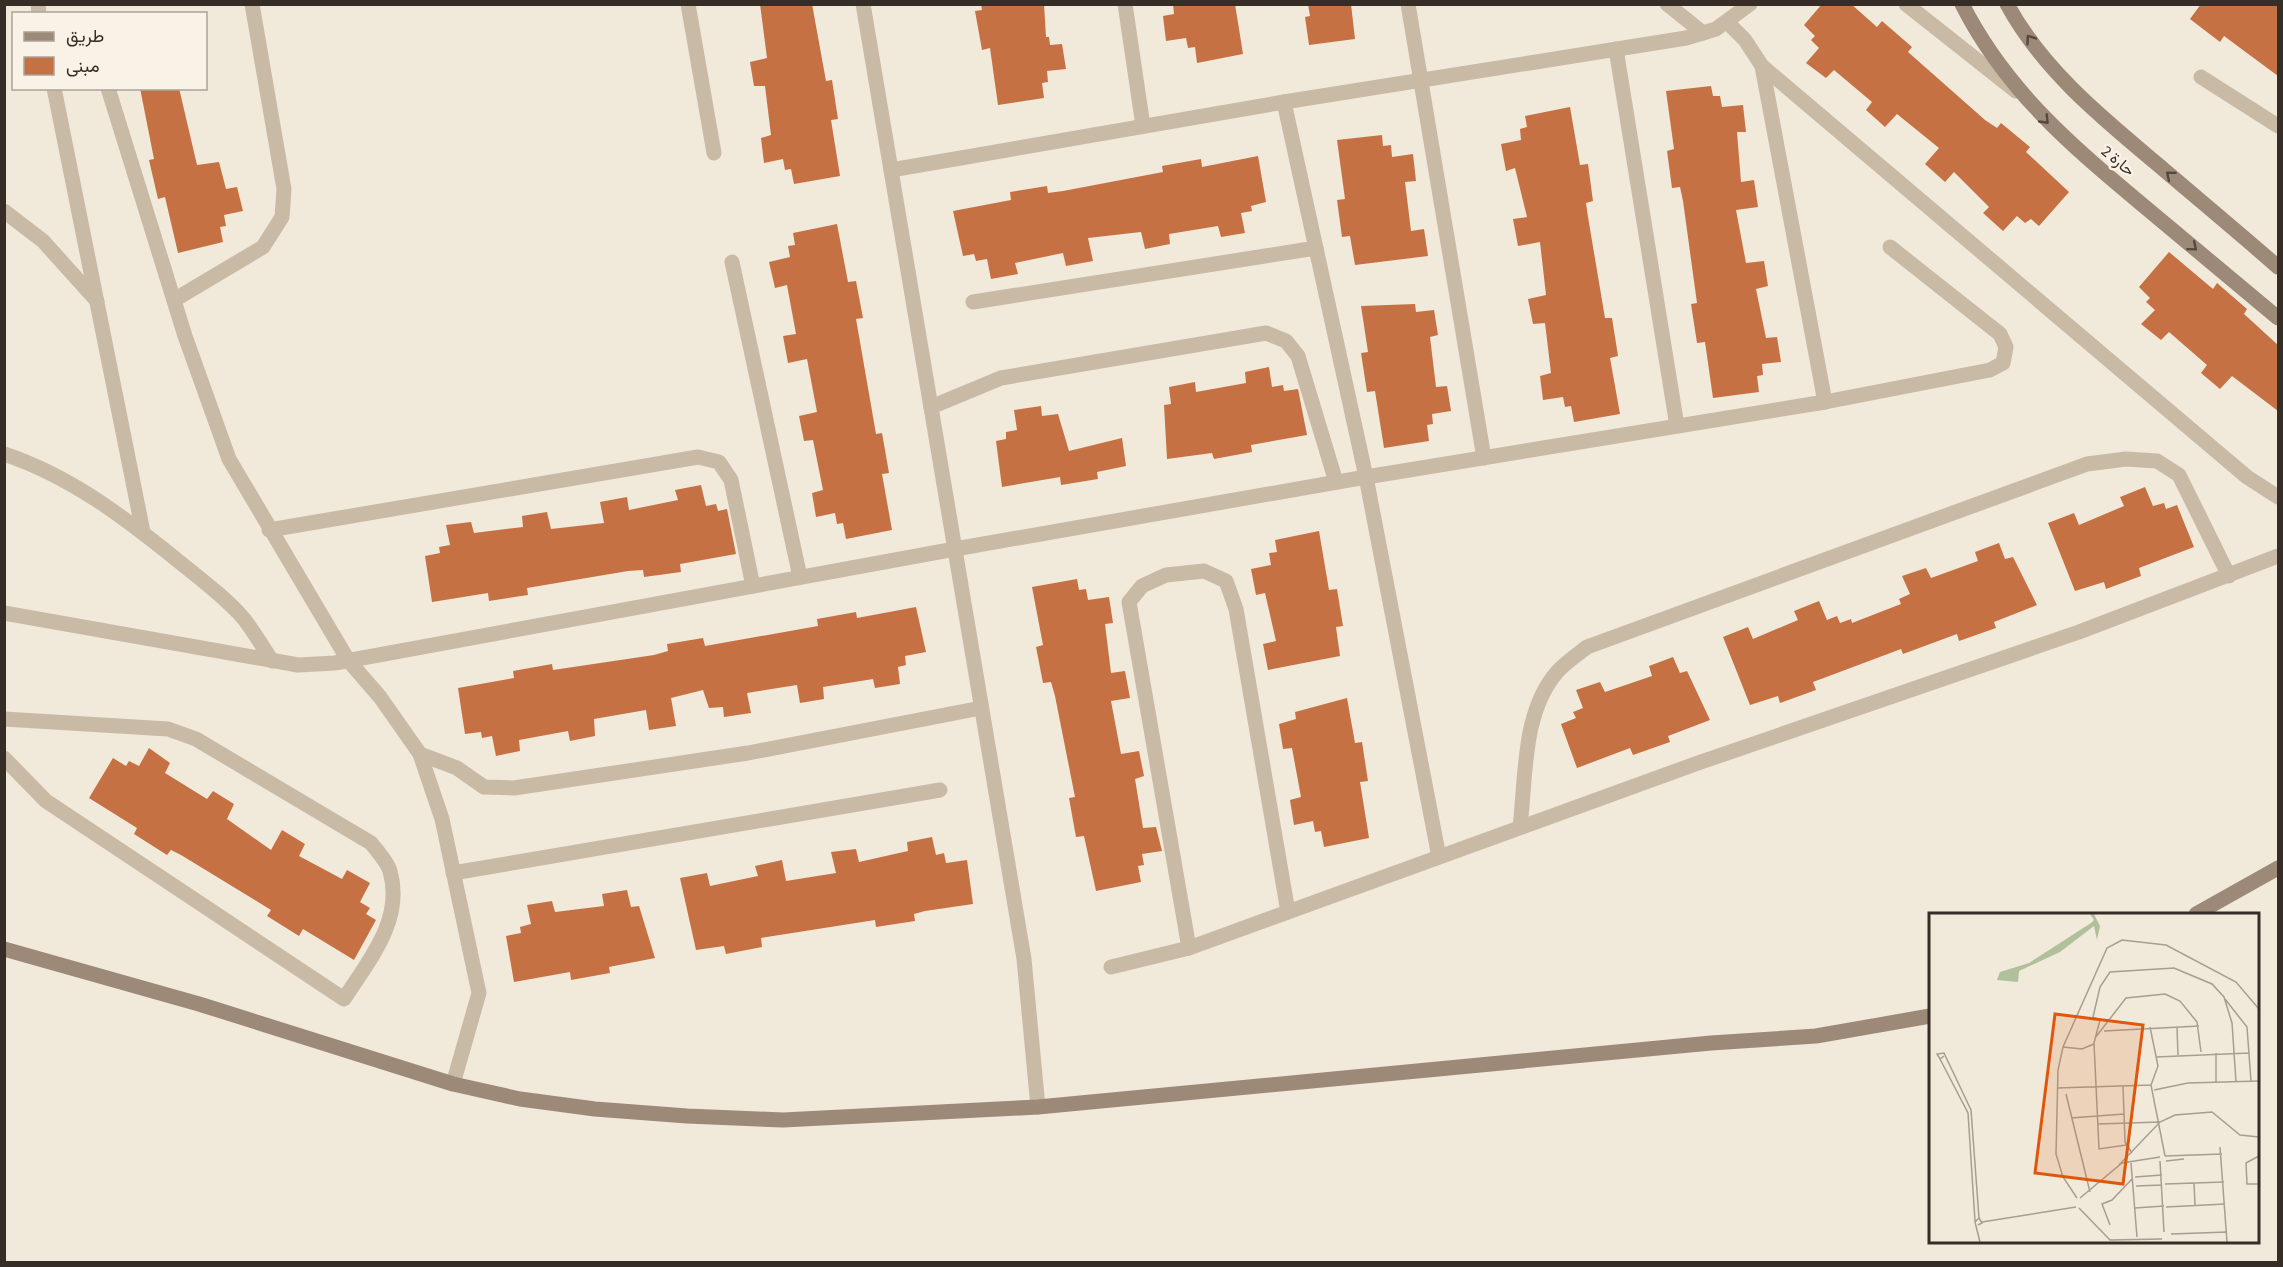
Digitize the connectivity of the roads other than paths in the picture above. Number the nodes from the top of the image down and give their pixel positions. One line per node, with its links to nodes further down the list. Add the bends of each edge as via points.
1 (252, 4): 30 (street, via 284,189 282,217 263,247)
2 (688, 4): 23 (street)
3 (863, 4): 24 (street)
4 (1125, 4): 21 (street)
5 (1408, 4): 16 (street)
6 (1666, 4): 12 (street)
7 (1750, 4): 11 (street)
8 (1906, 4): 19 (street)
9 (1962, 4): 19 (street, حارة 2, via 1994,57)
10 (2007, 4): 29 (street, حارة 2, one-way to 10, via 2083,100 2036,47)
11 (1727, 22): 12 (street); 14 (street)
12 (1703, 33): 13 (street)
13 (1616, 49): 16 (street); 36 (street)
14 (1762, 66): 34 (street); 41 (street, via 2247,477)
15 (2202, 77): 22 (street)
16 (1419, 80): 20 (street); 38 (street)
17 (54, 90): 31 (street)
18 (109, 90): 30 (street)
19 (2024, 96): 33 (street, حارة 2, one-way to 33, via 2066,141)
20 (1284, 102): 21 (street); 27 (street)
21 (1143, 126): 24 (street)
22 (2278, 126)
23 (714, 153)
24 (891, 170): 35 (street)
25 (4, 211): 31 (street, via 43,241)
26 (1890, 247): 34 (street, via 2000,334 2006,347 2003,363 1990,370)
27 (1316, 248): 32 (street); 39 (street)
28 (732, 262): 47 (street)
29 (2278, 267)
30 (174, 300): 42 (street, via 229,459)
31 (97, 301): 43 (street)
32 (973, 302)
33 (2278, 318)
34 (1825, 402): 36 (street)
35 (931, 407): 40 (street, via 1001,378 1266,333 1286,341 1298,356); 44 (street)
36 (1677, 426): 38 (street)
37 (4, 454): 43 (street, via 30,462 83,490)
38 (1485, 458): 39 (street)
39 (1366, 477): 40 (street); 58 (street)
40 (1336, 482): 44 (street)
41 (2278, 497)
42 (269, 530): 48 (street, via 698,457 719,462 731,480); 50 (street)
43 (143, 532): 51 (street, via 243,618)
44 (954, 549): 47 (street); 52 (street)
45 (2278, 556): 46 (street)
46 (2229, 576): 57 (street); 57 (street, via 2179,475 2157,461 2127,459 2086,464 1587,647 1558,671 1540,699 1531,727)
47 (800, 577): 48 (street)
48 (753, 586): 50 (street)
49 (4, 613): 51 (street)
50 (348, 660): 51 (street, via 298,665); 54 (street)
51 (272, 661)
52 (981, 708): 54 (street, via 748,753 514,788 484,787 457,768); 68 (street, via 1024,959)
53 (4, 719): 55 (street, via 168,729 196,740 372,843 389,869 393,894 388,930 344,999 46,801)
54 (420, 754): 60 (street, via 442,819)
55 (4, 758)
56 (940, 790): 60 (street)
57 (1520, 827): 58 (street)
58 (1439, 857): 61 (street)
59 (2278, 868): 62 (street)
60 (453, 873): 67 (street, via 478,993)
61 (1288, 912): 63 (street); 63 (street, via 1236,609 1226,581 1204,571 1166,575 1142,586 1129,602)
62 (2199, 913)
63 (1189, 948): 65 (street)
64 (4, 949): 67 (street, via 199,1004)
65 (1111, 967)
66 (1929, 1016): 68 (street, via 1816,1036)
67 (453, 1084): 68 (street, via 531,1100 687,1116 783,1120)
68 (1038, 1107)

